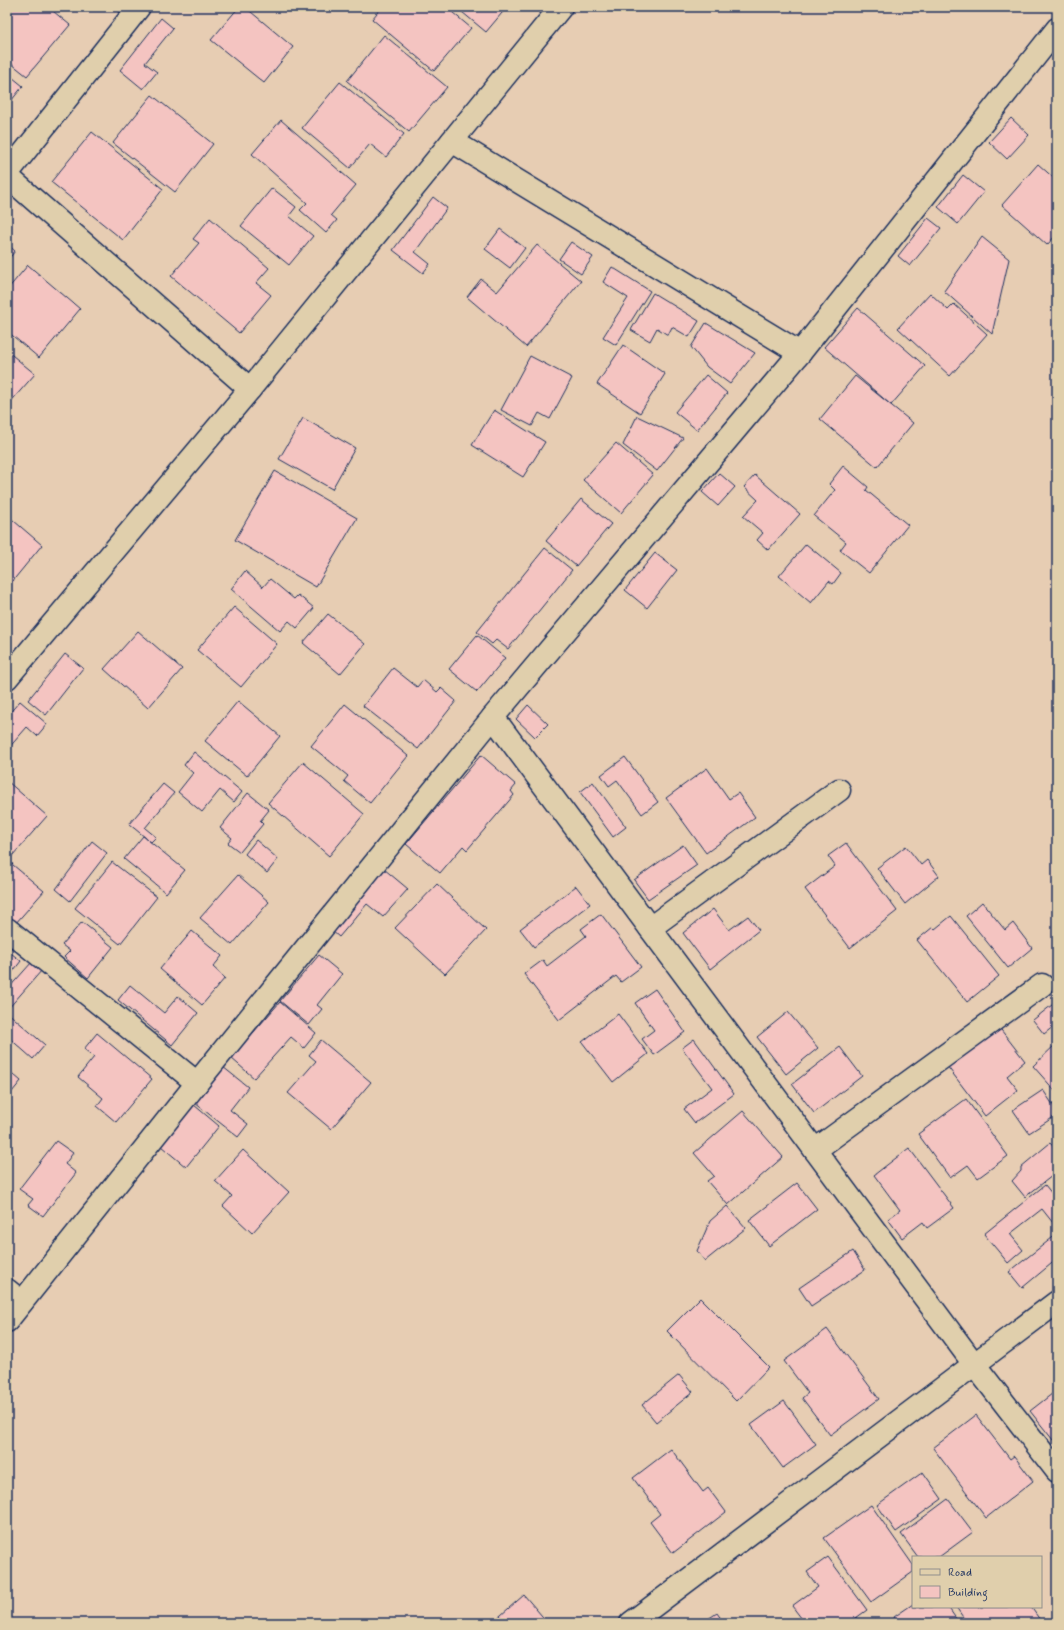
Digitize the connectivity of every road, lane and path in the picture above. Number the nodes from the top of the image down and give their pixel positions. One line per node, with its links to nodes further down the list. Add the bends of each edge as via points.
1 (139, 7): 5 (street)
2 (561, 7): 4 (street)
3 (1057, 29): 6 (street)
4 (452, 141): 6 (street); 7 (street)
5 (7, 175): 7 (street)
6 (800, 353): 9 (street)
7 (250, 390): 8 (street)
8 (7, 678)
9 (493, 717): 11 (street); 14 (street)
10 (839, 790): 11 (street)
11 (650, 928): 15 (street)
12 (7, 929): 14 (street)
13 (1042, 984): 15 (street)
14 (197, 1083): 16 (street)
15 (815, 1150): 19 (street)
16 (14, 1296): 18 (street)
17 (1057, 1302): 19 (street)
18 (7, 1321)
19 (974, 1364): 20 (street); 21 (street)
20 (1057, 1471)
21 (631, 1623)

